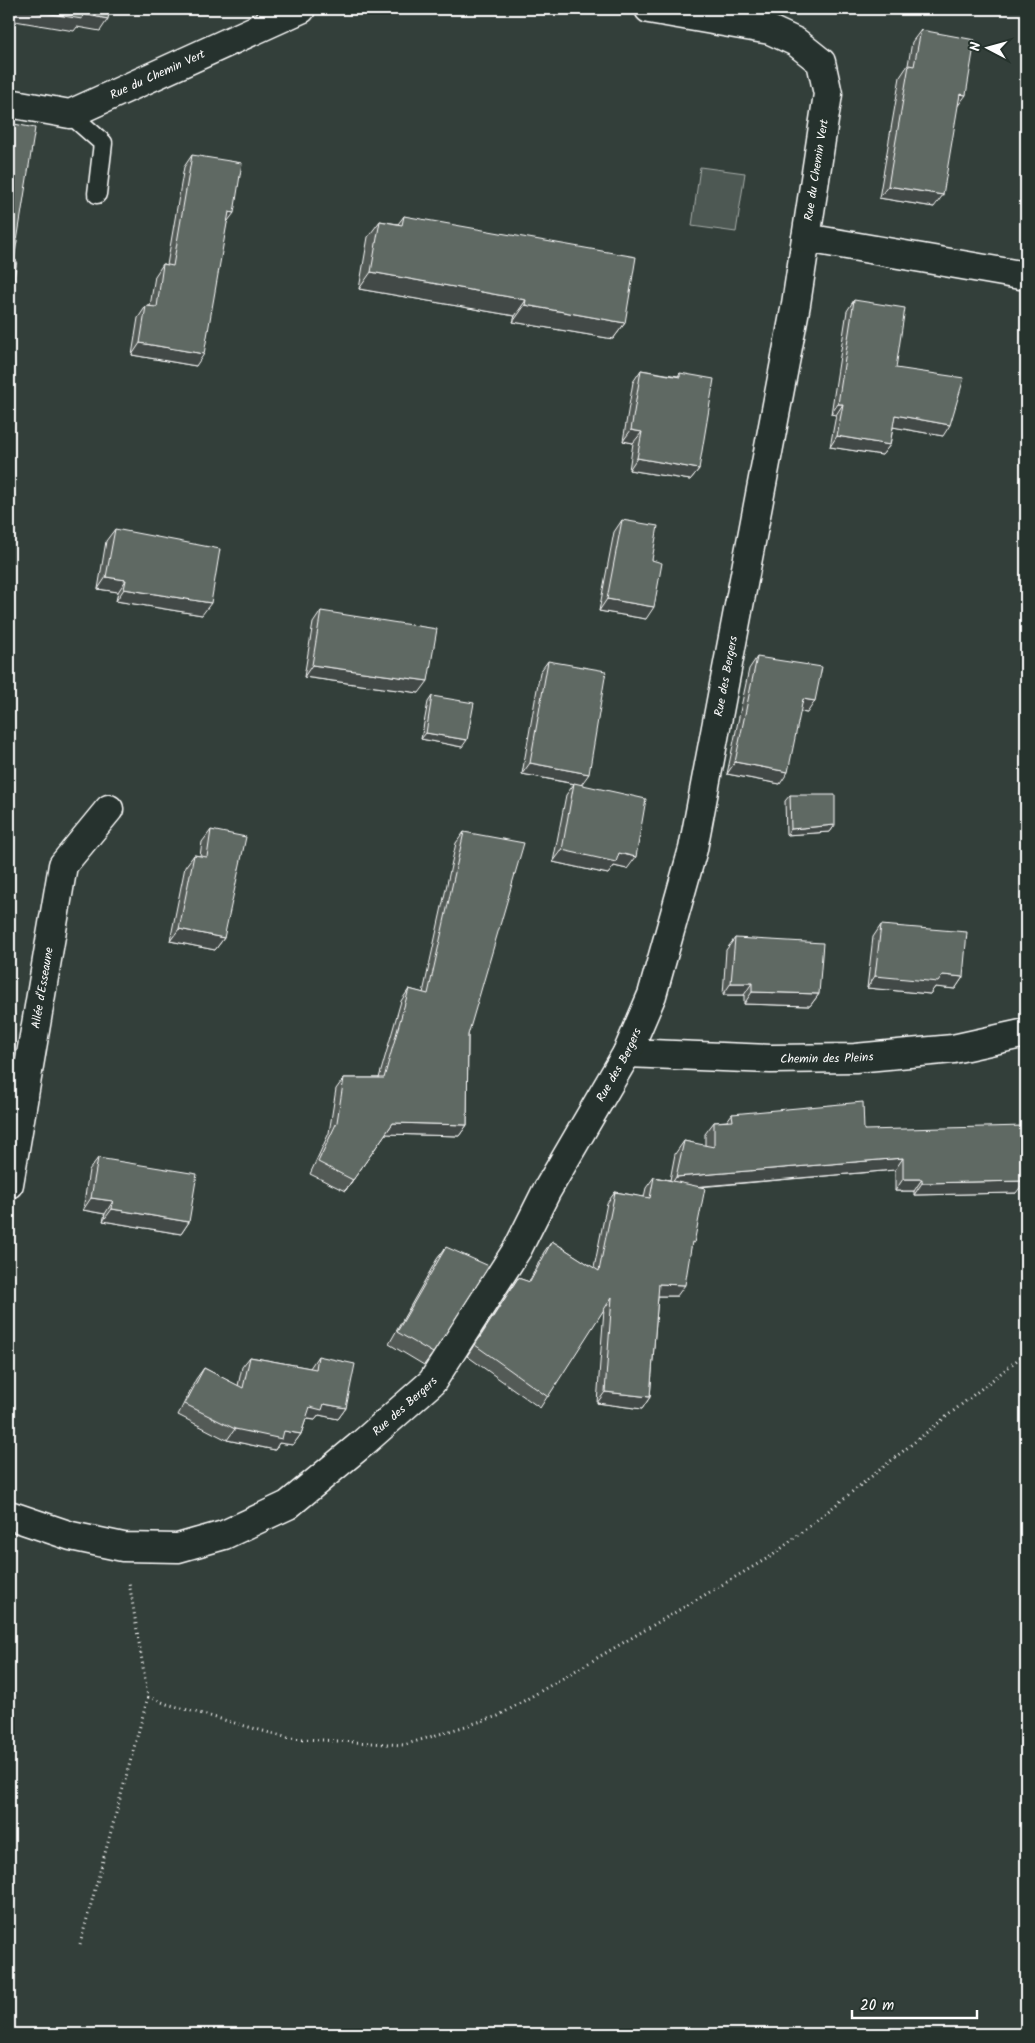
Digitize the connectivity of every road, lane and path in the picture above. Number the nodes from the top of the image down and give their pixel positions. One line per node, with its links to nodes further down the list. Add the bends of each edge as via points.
1 (301, 9): 4 (street, Rue du Chemin Vert)
2 (649, 9): 6 (street, Rue du Chemin Vert, via 770,30 796,42 821,62 828,94)
3 (9, 103): 4 (street)
4 (70, 114): 5 (lane, via 103,143)
5 (96, 194)
6 (806, 238): 7 (street, Rue du Chemin Vert); 10 (street, Rue des Bergers, via 693,849 652,995)
7 (1026, 276)
8 (110, 809): 11 (street, Allée d'Esseaune, via 63,865)
9 (1026, 1033): 10 (street, Chemin des Pleins, via 953,1049 855,1058 771,1059)
10 (627, 1053): 14 (street, Rue des Bergers, via 546,1192 518,1248 432,1382 288,1505 224,1535 178,1548)
11 (9, 1184)
12 (1026, 1353): 15 (path, via 773,1555 498,1716 404,1745 288,1738)
13 (9, 1515): 14 (street, Rue des Bergers, via 71,1536)
14 (123, 1547): 15 (path)
15 (148, 1697): 16 (path)
16 (80, 1944)

